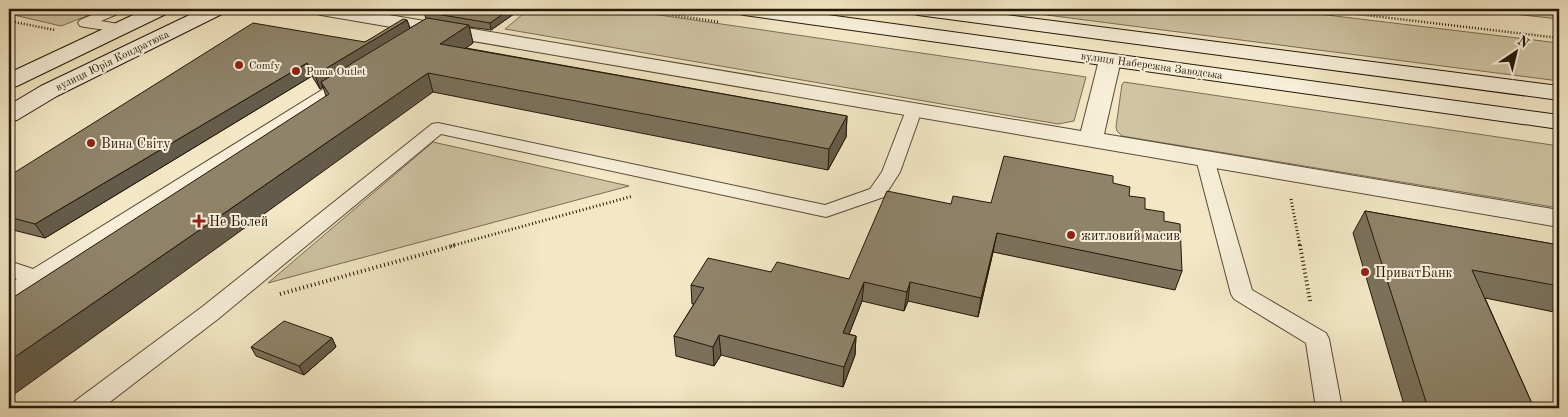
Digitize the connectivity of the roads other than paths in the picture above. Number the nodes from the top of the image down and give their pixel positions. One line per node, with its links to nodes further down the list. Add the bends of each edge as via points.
1 (161, 9): 6 (main road, вулиця Юрія Кондратюка)
2 (217, 9): 14 (main road, вулиця Юрія Кондратюка, via 49,91)
3 (322, 9): 7 (main road)
4 (744, 9): 9 (main road, вулиця Набережна Заводська)
5 (918, 9): 12 (main road, вулиця Набережна Заводська)
6 (118, 19): 11 (main road, вулиця Юрія Кондратюка)
7 (431, 28): 8 (lane); 13 (main road)
8 (405, 44)
9 (1110, 60): 15 (main road, вулиця Набережна Заводська); 16 (main road)
10 (363, 71): 20 (lane)
11 (9, 81)
12 (1559, 93)
13 (914, 110): 16 (main road); 22 (lane, via 891,172 877,193 826,211 438,128 217,307)
14 (9, 115)
15 (1559, 122)
16 (1091, 140): 17 (main road)
17 (1205, 159): 18 (main road); 23 (lane, via 1242,294 1317,338)
18 (1559, 218)
19 (9, 268): 20 (lane)
20 (35, 277): 21 (lane)
21 (9, 294)
22 (84, 408)
23 (1329, 408)

